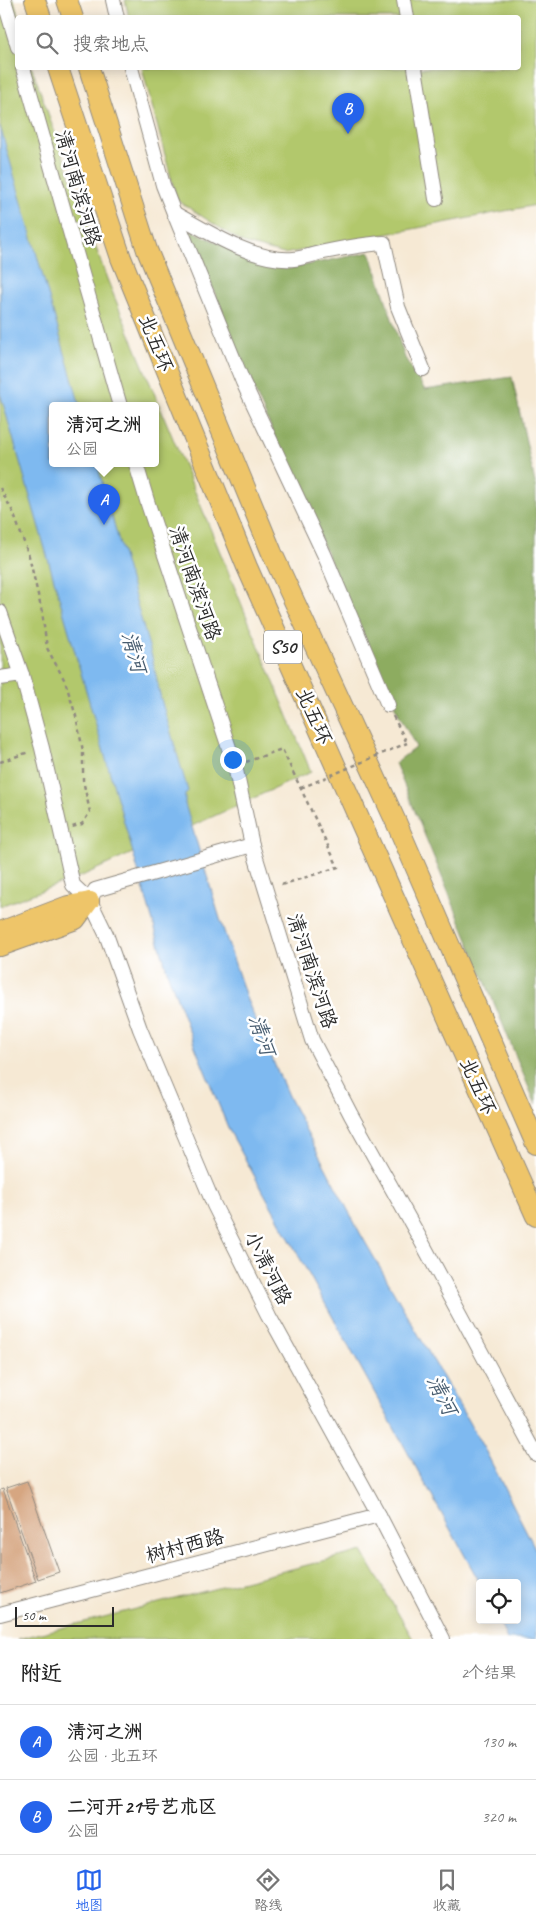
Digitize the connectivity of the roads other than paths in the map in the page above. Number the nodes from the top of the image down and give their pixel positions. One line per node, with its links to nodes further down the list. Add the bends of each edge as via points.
1 (4, 0): 10 (street)
2 (35, 0): 6 (highway)
3 (67, 0): 7 (highway)
4 (113, 0): 8 (street)
5 (404, 0): 9 (street)
6 (40, 15)
7 (72, 15)
8 (117, 15)
9 (406, 15)
10 (15, 37)
11 (24, 70): 19 (street, 清河南滨河路)
12 (59, 70): 30 (highway, 北五环 / S50, via 122,258 247,567)
13 (90, 70): 29 (highway, 北五环 / S50, via 148,250 272,553 396,822)
14 (132, 70): 17 (street, via 163,185)
15 (415, 70): 16 (street)
16 (436, 199)
17 (174, 212): 18 (street, via 216,237 251,252 280,259 384,243 398,307); 24 (street, via 243,382 324,554)
18 (424, 369)
19 (119, 402)
20 (137, 467): 25 (street, 清河南滨河路, via 235,766)
21 (0, 612): 22 (street)
22 (22, 674): 23 (street); 26 (street, via 73,885)
23 (0, 678)
24 (388, 705)
25 (252, 845): 26 (street, via 95,890); 31 (street, 清河南滨河路, via 312,1040)
26 (90, 900): 27 (main road); 28 (main road, via 76,920); 32 (street, 小清河路, via 214,1205 269,1315)
27 (0, 931)
28 (0, 947)
29 (536, 1144)
30 (536, 1216)
31 (536, 1454)
32 (379, 1515): 33 (street, 树村西路); 34 (street, 小清河路)
33 (0, 1614)
34 (443, 1639)

